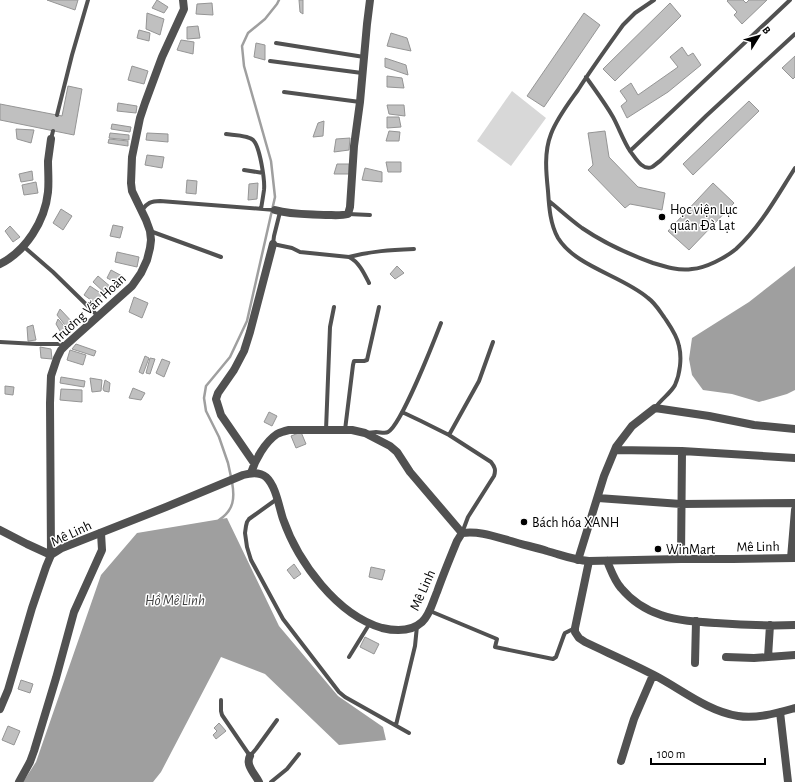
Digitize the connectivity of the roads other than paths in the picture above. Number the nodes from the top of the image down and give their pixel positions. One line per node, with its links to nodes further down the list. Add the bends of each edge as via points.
1 (88, 0): 14 (lane)
2 (184, 0): 23 (street, Trương Văn Hoàn, via 184,9 162,57 140,118 132,158 131,183)
3 (370, 0): 8 (street)
4 (654, 0): 11 (lane, via 623,25)
5 (790, 0): 17 (lane)
6 (795, 34): 17 (lane, via 660,162 648,168)
7 (276, 43): 8 (lane)
8 (364, 57): 10 (street)
9 (270, 61): 10 (lane)
10 (363, 73): 13 (street)
11 (586, 77): 17 (lane, via 610,112); 21 (lane, via 550,135 546,155)
12 (284, 92): 13 (lane)
13 (360, 102): 25 (street)
14 (57, 115)
15 (226, 134): 20 (lane, via 253,139)
16 (52, 135): 29 (street, via 46,202 37,226)
17 (630, 151)
18 (795, 168): 21 (lane, via 758,226 734,250 708,266 693,269 670,268 611,246 582,228)
19 (244, 170): 20 (lane)
20 (263, 173): 22 (lane)
21 (549, 201): 42 (lane, via 554,228 566,248 575,256 648,298 678,339 680,366 677,379)
22 (263, 209): 23 (lane, via 152,201); 24 (lane)
23 (142, 210): 27 (street, Trương Văn Hoàn)
24 (277, 211): 25 (street); 28 (lane)
25 (348, 214): 26 (lane)
26 (370, 215)
27 (150, 231): 31 (lane); 37 (street, Trương Văn Hoàn, via 147,260 137,280)
28 (274, 244): 32 (lane, via 300,252); 52 (street, via 244,350 216,399 221,415)
29 (23, 246): 33 (street); 37 (lane)
30 (414, 248): 32 (lane, via 381,250)
31 (221, 257)
32 (349, 257): 34 (lane, via 357,263)
33 (0, 264)
34 (369, 283)
35 (334, 307): 45 (lane, via 330,327)
36 (379, 307): 46 (lane, via 367,360 354,361 352,365)
37 (98, 316): 41 (street, Trương Văn Hoàn)
38 (441, 323): 43 (lane)
39 (0, 342): 41 (lane)
40 (493, 342): 48 (lane, via 479,381)
41 (66, 344): 62 (street, Trương Văn Hoàn, via 57,358 51,376)
42 (655, 408): 44 (street, via 754,425); 49 (street, via 632,426)
43 (402, 412): 47 (lane, via 388,432); 48 (lane)
44 (795, 429)
45 (326, 430): 46 (street); 52 (street, via 289,430 276,434)
46 (346, 430): 47 (street)
47 (364, 433): 61 (street, via 397,452 410,472)
48 (448, 435): 61 (lane, via 491,462 495,471 468,517)
49 (615, 450): 50 (street); 54 (street)
50 (682, 451): 51 (street); 57 (street)
51 (795, 458)
52 (254, 463): 53 (street)
53 (247, 474): 55 (street, Mê Linh, via 260,474 266,477); 60 (street, Mê Linh)
54 (598, 498): 57 (street); 65 (street)
55 (276, 499): 70 (street, Mê Linh, via 289,536 308,568 339,604); 86 (lane, via 247,522 247,547 254,567 282,619 339,692)
56 (795, 502): 57 (street)
57 (681, 504): 64 (street)
58 (795, 510): 63 (street)
59 (0, 530): 62 (street)
60 (101, 533): 62 (street, Mê Linh); 91 (street, via 102,550 74,612 34,750)
61 (462, 533): 65 (street, Mê Linh, via 485,534); 68 (street, Mê Linh)
62 (51, 555): 83 (street, Mê Linh)
63 (793, 558): 64 (street, Mê Linh)
64 (681, 559): 67 (street, Mê Linh)
65 (578, 560): 66 (street, Mê Linh)
66 (589, 561): 67 (street, Mê Linh); 74 (street)
67 (607, 561): 69 (street, via 620,587 640,605 662,615)
68 (430, 610): 71 (street, Mê Linh); 74 (lane, via 497,639 495,647 553,659 565,633)
69 (696, 621): 73 (street); 79 (street)
70 (370, 624): 71 (street, Mê Linh, via 401,630); 78 (lane)
71 (417, 625): 86 (lane, via 415,646)
72 (795, 625): 73 (street)
73 (770, 626): 77 (street)
74 (575, 628): 80 (street, via 576,635 585,642)
75 (795, 654): 77 (street)
76 (726, 657): 77 (street)
77 (768, 657)
78 (349, 658)
79 (694, 663)
80 (653, 675): 84 (street, via 721,712 751,717); 90 (street, via 634,719)
81 (221, 700): 89 (lane, via 222,715)
82 (795, 708): 84 (street)
83 (0, 709)
84 (780, 712): 94 (street)
85 (277, 720): 89 (lane)
86 (396, 725): 87 (lane)
87 (409, 733)
88 (299, 754): 93 (lane, via 287,769)
89 (250, 756): 92 (street, via 248,764)
90 (621, 761)
91 (19, 782)
92 (259, 782)
93 (271, 782)
94 (788, 782)

